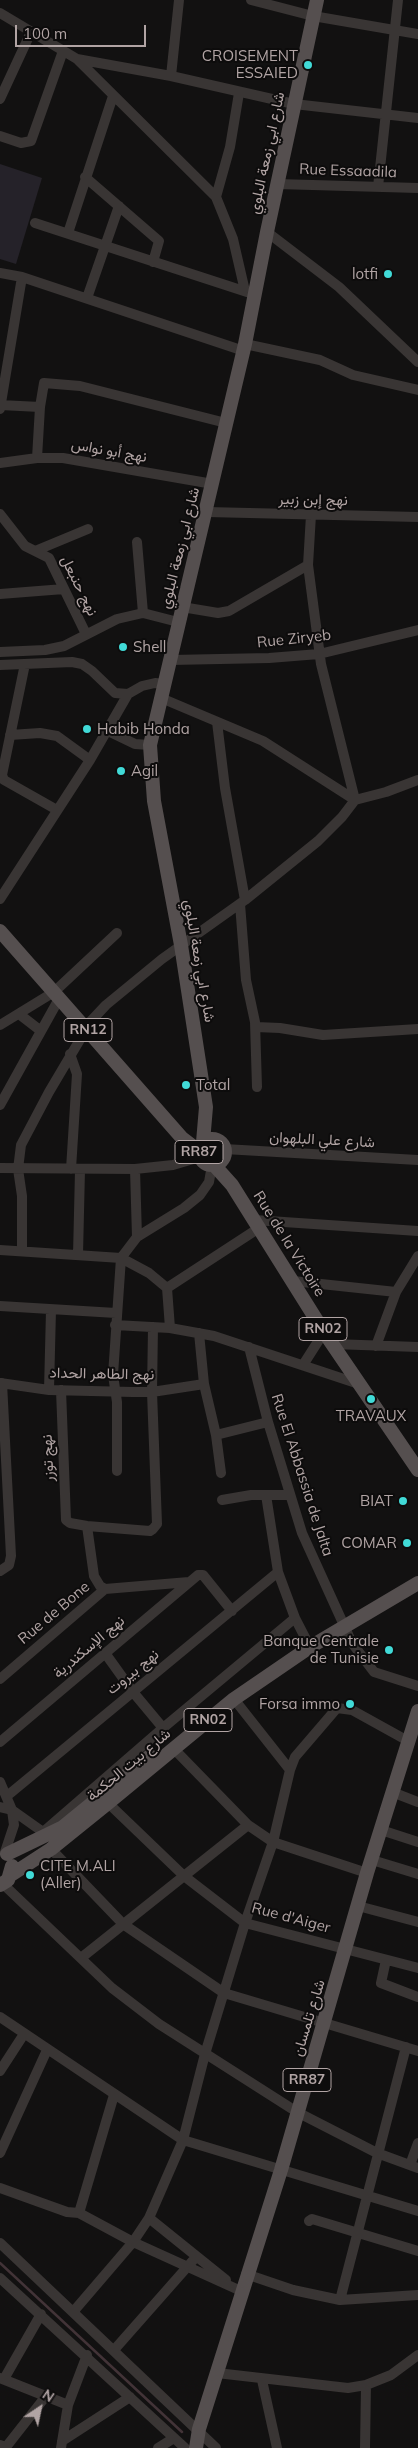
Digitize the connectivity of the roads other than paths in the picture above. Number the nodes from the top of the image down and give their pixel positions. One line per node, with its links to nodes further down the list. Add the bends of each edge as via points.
1 (179, 0): 12 (street)
2 (252, 0): 6 (street)
3 (317, 0): 6 (main road, شارع ابي زمعة البلوي)
4 (398, 0): 7 (street)
5 (0, 13): 8 (street)
6 (314, 16): 7 (street); 16 (main road, شارع ابي زمعة البلوي)
7 (394, 29): 9 (street); 17 (street)
8 (31, 32): 10 (street); 15 (street)
9 (418, 34)
10 (64, 51): 11 (street); 19 (street, via 31,140 21,143)
11 (77, 59): 12 (street); 14 (street)
12 (171, 76): 13 (street)
13 (238, 93): 16 (street); 24 (street, via 230,146)
14 (113, 96): 20 (street); 24 (street)
15 (0, 99)
16 (294, 104): 17 (street); 21 (main road, شارع ابي زمعة البلوي)
17 (385, 114): 18 (street); 22 (street)
18 (418, 118)
19 (0, 136)
20 (85, 177): 25 (street); 28 (street)
21 (277, 184): 22 (street, Rue Essaadila); 27 (main road, شارع ابي زمعة البلوي)
22 (378, 188): 23 (street, Rue Essaadila)
23 (418, 188)
24 (216, 197): 33 (street, via 234,239)
25 (120, 206): 29 (street); 30 (street, via 159,241)
26 (35, 223): 28 (street)
27 (267, 232): 33 (main road, شارع ابي زمعة البلوي); 36 (street, via 339,287)
28 (68, 233): 29 (street)
29 (106, 246): 30 (street); 34 (street)
30 (153, 262): 33 (street)
31 (0, 273): 32 (street)
32 (22, 277): 34 (street); 38 (street)
33 (250, 293): 35 (main road, شارع ابي زمعة البلوي)
34 (87, 298): 35 (street)
35 (244, 347): 37 (street, via 320,360 353,375); 40 (main road, شارع ابي زمعة البلوي)
36 (418, 362)
37 (418, 390)
38 (0, 407): 39 (street)
39 (40, 407): 40 (street, via 44,383 64,384); 41 (street)
40 (226, 423): 43 (main road, شارع ابي زمعة البلوي)
41 (36, 458): 42 (street, نهج أبو نواس); 43 (street, نهج أبو نواس, via 83,460)
42 (0, 463)
43 (213, 484): 44 (main road, شارع ابي زمعة البلوي)
44 (207, 512): 46 (street, نهج إبن زبير); 54 (main road, شارع ابي زمعة البلوي)
45 (0, 514): 50 (street, نهج حنبعل, via 25,546)
46 (311, 515): 47 (street, نهج إبن زبير); 51 (street)
47 (418, 517)
48 (88, 529): 50 (street)
49 (137, 542): 55 (street)
50 (35, 551): 52 (street, نهج حنبعل, via 49,558)
51 (308, 566): 54 (street, via 229,611 218,613); 60 (street)
52 (64, 589): 53 (street); 58 (street, نهج حنبعل)
53 (0, 594)
54 (182, 607): 56 (main road, شارع ابي زمعة البلوي)
55 (142, 613): 56 (street); 58 (street)
56 (178, 622): 61 (main road, شارع ابي زمعة البلوي)
57 (418, 630): 60 (street, Rue Ziryeb)
58 (86, 634): 59 (street, via 58,648)
59 (0, 652)
60 (319, 654): 61 (street, Rue Ziryeb); 73 (street)
61 (171, 660): 64 (main road, شارع ابي زمعة البلوي)
62 (25, 664): 63 (street); 65 (street, via 60,661 82,664 115,692); 69 (street)
63 (0, 665)
64 (165, 684): 65 (street, via 142,686); 66 (main road, شارع ابي زمعة البلوي)
65 (128, 694): 68 (street)
66 (161, 698): 67 (street); 70 (main road, شارع ابي زمعة البلوي)
67 (217, 722): 73 (street, via 288,755); 76 (street)
68 (108, 731): 70 (street, via 135,744); 71 (street)
69 (10, 735): 71 (street, via 40,733 56,736); 74 (street, via 2,778)
70 (150, 745): 79 (main road, شارع ابي زمعة البلوي, via 154,801)
71 (90, 760): 74 (street)
72 (418, 780): 73 (street)
73 (355, 800): 76 (street, via 318,841)
74 (57, 810): 75 (street)
75 (0, 899)
76 (243, 902): 79 (street); 83 (street, via 246,980)
77 (0, 931): 80 (main road, RN12)
78 (117, 933): 80 (street)
79 (181, 945): 84 (street, via 106,1005); 90 (main road, شارع ابي زمعة البلوي)
80 (57, 994): 81 (street); 84 (main road, RN12); 86 (street)
81 (19, 1014): 82 (street); 86 (street)
82 (0, 1025)
83 (256, 1027): 85 (street, via 323,1035); 88 (street)
84 (86, 1028): 87 (street); 91 (main road, RN12)
85 (418, 1029)
86 (40, 1031): 89 (street)
87 (70, 1054): 96 (street, via 24,1136); 97 (street, via 77,1074)
88 (257, 1087)
89 (0, 1105)
90 (206, 1107): 92 (main road, شارع ابي زمعة البلوي); 93 (main road, شارع ابي زمعة البلوي)
91 (176, 1129): 92 (main road, RR87, via 189,1145)
92 (201, 1149): 93 (main road, RR87, via 205,1163); 93 (main road, RR87, via 210,1139); 98 (street, via 173,1165)
93 (218, 1155): 94 (street, شارع علي البلهوان); 99 (main road, Rue de la Victoire / RR87); 102 (street, via 209,1182 200,1195)
94 (418, 1160)
95 (0, 1168): 96 (street)
96 (18, 1169): 97 (street); 104 (street, via 22,1196)
97 (75, 1169): 98 (street); 105 (street)
98 (135, 1169): 102 (street)
99 (232, 1185): 100 (main road, Rue de la Victoire / RN02)
100 (257, 1224): 101 (street); 108 (main road, Rue de la Victoire / RN02); 109 (street)
101 (418, 1231)
102 (137, 1237): 107 (street)
103 (0, 1250): 104 (street)
104 (22, 1251): 105 (street)
105 (78, 1255): 107 (street)
106 (418, 1256): 110 (street)
107 (121, 1258): 109 (street, via 149,1273); 113 (street)
108 (293, 1281): 110 (street); 117 (main road, Rue de la Victoire / RN02)
109 (167, 1288): 116 (street)
110 (396, 1292): 120 (street)
111 (0, 1306): 112 (street)
112 (51, 1310): 113 (street); 127 (street)
113 (116, 1313): 114 (street)
114 (115, 1325): 115 (street); 129 (street)
115 (153, 1326): 116 (street); 130 (street)
116 (170, 1328): 118 (street)
117 (324, 1332): 119 (main road, Rue de la Victoire / RN02); 123 (street)
118 (199, 1333): 121 (street); 125 (street)
119 (333, 1344): 120 (street); 126 (main road, Rue de la Victoire / RN02)
120 (376, 1346): 122 (street)
121 (249, 1347): 123 (street); 131 (street, Rue El Abbassia de Jalta)
122 (418, 1347)
123 (303, 1364): 126 (street)
124 (1, 1383): 127 (street, نهج الطاهر الحداد); 133 (street)
125 (204, 1384): 130 (street, نهج الطاهر الحداد); 132 (street)
126 (359, 1384): 134 (main road, Rue de la Victoire / RN02)
127 (49, 1390): 128 (street, نهج الطاهر الحداد)
128 (61, 1390): 129 (street, نهج الطاهر الحداد); 141 (street, نهج توزر, via 64,1516 70,1523)
129 (115, 1392): 130 (street, نهج الطاهر الحداد); 135 (street)
130 (152, 1392): 141 (street, via 156,1528 150,1531)
131 (268, 1422): 132 (street); 138 (street, Rue El Abbassia de Jalta)
132 (216, 1435): 136 (street)
133 (3, 1468): 139 (street)
134 (418, 1470)
135 (117, 1472)
136 (221, 1473)
137 (266, 1495): 138 (street); 140 (street); 143 (street)
138 (290, 1495): 150 (street, Rue El Abbassia de Jalta, via 314,1562)
139 (4, 1500): 142 (street, via 11,1560)
140 (222, 1500)
141 (87, 1526): 147 (street, via 94,1576)
142 (0, 1571)
143 (278, 1572): 148 (street, نهج بيروت); 149 (street)
144 (418, 1572): 150 (main road, شارع بيت الحكمة / RN02)
145 (189, 1582): 147 (street); 148 (street, نهج الإسكندرية, via 203,1575); 152 (street, نهج الإسكندرية)
146 (418, 1583): 150 (main road, شارع بيت الحكمة / RN02)
147 (105, 1590): 153 (street, Rue de Bone)
148 (232, 1611): 155 (street, نهج بيروت)
149 (295, 1618): 151 (street); 158 (street)
150 (344, 1623): 151 (main road, شارع بيت الحكمة / RN02); 154 (street, Rue El Abbassia de Jalta, via 360,1656 374,1672)
151 (308, 1644): 156 (main road, شارع بيت الحكمة / RN02); 172 (main road, شارع بيت الحكمة / RN02, via 231,1692 62,1826)
152 (106, 1653): 155 (street); 160 (street, نهج الإسكندرية)
153 (0, 1679)
154 (418, 1686)
155 (133, 1692): 158 (street); 165 (street, نهج بيروت)
156 (234, 1698): 161 (main road, شارع بيت الحكمة / RN02); 162 (street)
157 (418, 1711): 159 (main road, شارع تلمسان / RR87)
158 (163, 1728): 172 (street)
159 (408, 1741): 162 (street, via 352,1710 337,1708 310,1737); 164 (main road, شارع تلمسان / RR87)
160 (0, 1742)
161 (174, 1749): 167 (main road, شارع بيت الحكمة / RN02); 170 (street)
162 (290, 1770): 173 (street)
163 (0, 1782): 165 (street)
164 (392, 1792): 166 (street); 171 (main road, شارع تلمسان / RR87)
165 (7, 1796): 169 (street)
166 (418, 1802)
167 (108, 1803): 175 (main road, شارع بيت الحكمة / RN02); 179 (street, Rue d'Aiger)
168 (0, 1807): 169 (street)
169 (12, 1810): 172 (street); 176 (street, via 14,1832)
170 (248, 1825): 173 (street); 179 (street)
171 (381, 1830): 174 (street); 177 (main road, شارع تلمسان / RR87)
172 (39, 1836): 176 (main road, شارع بيت الحكمة / RN02)
173 (273, 1842): 177 (street); 183 (street)
174 (418, 1842)
175 (51, 1848): 180 (main road, شارع بيت الحكمة / RN02); 184 (street)
176 (4, 1852): 180 (main road, via 11,1861)
177 (369, 1867): 178 (street); 181 (main road, شارع تلمسان / RR87)
178 (418, 1874)
179 (184, 1876): 183 (street, Rue d'Aiger); 184 (street)
180 (5, 1882): 186 (street)
181 (358, 1906): 182 (street); 185 (main road, شارع تلمسان / RR87)
182 (418, 1922)
183 (245, 1923): 185 (street, Rue d'Aiger); 189 (street)
184 (123, 1924): 186 (street); 189 (street)
185 (346, 1948): 187 (street, Rue d'Aiger); 192 (main road, شارع تلمسان / RR87)
186 (81, 1958): 197 (street, via 112,1988)
187 (386, 1960): 188 (street, Rue d'Aiger); 190 (street, via 381,1983)
188 (418, 1968)
189 (224, 1993): 192 (street); 197 (street)
190 (418, 1997)
191 (0, 2017): 193 (street)
192 (325, 2024): 194 (street); 200 (main road, شارع تلمسان / RR87)
193 (24, 2034): 195 (street); 198 (street)
194 (406, 2048): 196 (street); 204 (street)
195 (47, 2050): 199 (street); 203 (street)
196 (418, 2051)
197 (205, 2054): 200 (street); 201 (street)
198 (0, 2072)
199 (114, 2095): 201 (street); 210 (street)
200 (297, 2112): 204 (street); 206 (main road, شارع تلمسان / RR87)
201 (183, 2140): 206 (street); 211 (street)
202 (418, 2143): 205 (street)
203 (0, 2153)
204 (378, 2153): 205 (street); 208 (street)
205 (414, 2166)
206 (280, 2170): 208 (street); 219 (main road, شارع تلمسان / RR87)
207 (0, 2188): 210 (street, via 67,2212)
208 (369, 2196): 209 (street); 213 (street)
209 (418, 2211)
210 (79, 2213): 214 (street)
211 (149, 2218): 214 (street); 217 (street)
212 (309, 2221): 213 (street)
213 (358, 2233): 216 (street); 223 (street)
214 (134, 2242): 218 (street); 224 (street)
215 (0, 2243): 224 (street)
216 (418, 2251)
217 (196, 2257): 218 (street); 221 (street)
218 (189, 2267): 221 (street); 226 (street)
219 (246, 2274): 221 (main road, شارع تلمسان / RR87); 223 (street, via 293,2290)
220 (0, 2278): 225 (street)
221 (241, 2291): 229 (main road, شارع تلمسان / RR87)
222 (418, 2295): 223 (street)
223 (340, 2300)
224 (73, 2312): 226 (street)
225 (41, 2314): 227 (street); 230 (street)
226 (114, 2350): 236 (street)
227 (87, 2355): 234 (street); 235 (street)
228 (418, 2355): 232 (street, via 391,2375)
229 (217, 2373): 231 (street); 236 (main road, شارع تلمسان / RR87)
230 (2, 2379): 233 (street)
231 (262, 2380): 232 (street, via 348,2388); 244 (street)
232 (366, 2385): 245 (street)
233 (46, 2396): 235 (street); 239 (street)
234 (130, 2397): 237 (street); 238 (street)
235 (68, 2406): 238 (street)
236 (199, 2429): 242 (main road, شارع تلمسان / RR87); 243 (street)
237 (174, 2438): 240 (street); 241 (street)
238 (62, 2444)
239 (5, 2447)
240 (158, 2448)
241 (185, 2448)
242 (196, 2448)
243 (216, 2448)
244 (277, 2448)
245 (365, 2448)

